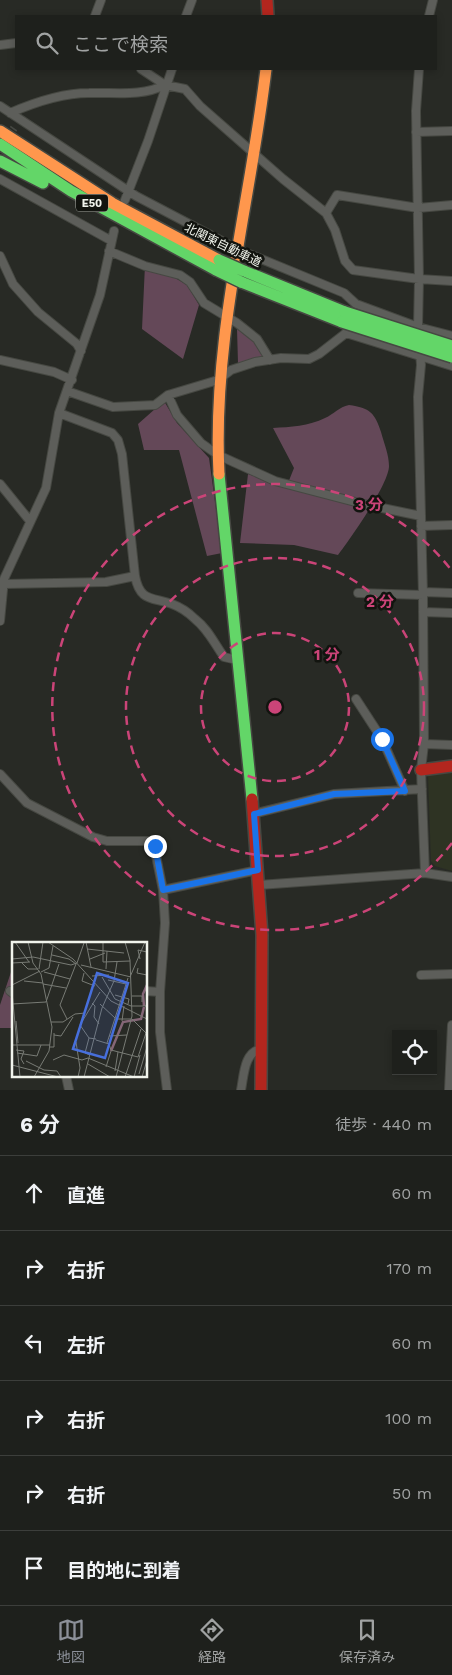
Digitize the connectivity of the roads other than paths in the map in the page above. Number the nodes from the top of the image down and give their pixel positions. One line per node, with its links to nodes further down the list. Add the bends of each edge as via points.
1 (101, 0): 5 (street)
2 (192, 0): 6 (street)
3 (267, 0): 7 (main road)
4 (433, 0): 8 (street)
5 (95, 15)
6 (186, 15)
7 (268, 15)
8 (429, 15)
9 (15, 43): 10 (street)
10 (0, 45)
11 (142, 70): 15 (street)
12 (172, 70): 15 (street)
13 (266, 70): 25 (main road)
14 (419, 70): 22 (street)
15 (165, 85): 17 (street, via 129,93 80,93); 25 (street, via 185,89); 29 (street, via 148,142)
16 (0, 106): 17 (street)
17 (10, 113): 18 (street)
18 (21, 120): 20 (street); 29 (street)
19 (0, 125): 28 (main road)
20 (14, 128)
21 (0, 131): 28 (main road, 北関東自動車道 / E50)
22 (416, 132): 23 (street); 32 (street)
23 (452, 132)
24 (0, 144): 39 (main road, 北関東自動車道 / E50, via 71,191)
25 (254, 153): 33 (street); 36 (main road)
26 (0, 161): 39 (main road, via 134,233)
27 (0, 179): 35 (street)
28 (78, 182): 40 (main road, 北関東自動車道 / E50)
29 (128, 191): 30 (street); 36 (street)
30 (125, 200)
31 (452, 205): 32 (street)
32 (418, 208): 33 (street, via 337,195); 41 (street)
33 (326, 213): 41 (street, via 345,261 353,270)
34 (114, 231): 35 (street)
35 (110, 240): 37 (street)
36 (237, 249): 43 (street, via 344,292); 44 (main road)
37 (109, 250): 44 (street, via 145,266 180,275 190,282 204,303); 49 (street, via 100,295)
38 (0, 256): 49 (street, via 13,284)
39 (189, 256): 40 (main road, 北関東自動車道 / E50)
40 (218, 265): 45 (main road, 北関東自動車道 / E50, bridge)
41 (420, 279): 42 (street); 46 (street)
42 (452, 281)
43 (356, 304): 45 (street); 46 (street)
44 (225, 315): 53 (street, via 257,339); 56 (main road)
45 (344, 323): 48 (main road, 北関東自動車道 / E50, bridge); 50 (main road, 北関東自動車道 / E50, bridge); 51 (street); 53 (street, via 319,354 309,359)
46 (418, 327): 47 (street); 51 (street)
47 (452, 336)
48 (452, 346)
49 (81, 351): 55 (street)
50 (452, 357)
51 (421, 358): 54 (street); 62 (street, via 418,397)
52 (0, 360): 55 (street, via 54,372)
53 (270, 360): 56 (street, via 231,370)
54 (452, 366)
55 (72, 380): 57 (street)
56 (218, 380): 58 (street); 60 (main road)
57 (67, 391): 58 (street, via 99,403 128,407 155,405); 59 (street)
58 (168, 395): 60 (street, via 177,415 201,443)
59 (59, 413): 63 (street, via 46,488); 66 (street, via 112,432 118,440)
60 (218, 454): 62 (street, via 261,475 294,486); 74 (main road)
61 (0, 484): 63 (street)
62 (421, 516): 65 (street)
63 (30, 522): 67 (street)
64 (452, 525): 65 (street)
65 (421, 526): 69 (street)
66 (135, 576): 67 (street, via 106,582); 74 (street, via 138,589 144,596 184,611 205,628 224,657)
67 (3, 581): 73 (street)
68 (358, 593): 69 (street)
69 (423, 593): 70 (street); 71 (street)
70 (452, 593)
71 (423, 612): 72 (street); 76 (street)
72 (452, 613)
73 (0, 621)
74 (237, 660): 83 (main road)
75 (356, 699): 82 (street, via 382,739)
76 (424, 744): 77 (street); 79 (street)
77 (452, 745)
78 (452, 766): 79 (main road)
79 (421, 770): 81 (street)
80 (0, 774): 88 (street, via 26,803 93,837 107,841 153,841)
81 (422, 789): 82 (street); 85 (street)
82 (405, 791): 83 (street, via 334,794)
83 (254, 814): 84 (main road)
84 (258, 870): 87 (main road); 88 (street)
85 (425, 873): 86 (street); 87 (street)
86 (452, 877)
87 (259, 885): 94 (main road)
88 (163, 890): 92 (street, via 165,923)
89 (452, 974): 90 (street)
90 (421, 975)
91 (148, 991): 92 (street)
92 (160, 992): 95 (street, via 160,1032)
93 (452, 1025): 98 (street)
94 (262, 1049): 96 (street, via 249,1055); 97 (main road)
95 (167, 1090)
96 (241, 1090)
97 (261, 1090)
98 (449, 1090)

